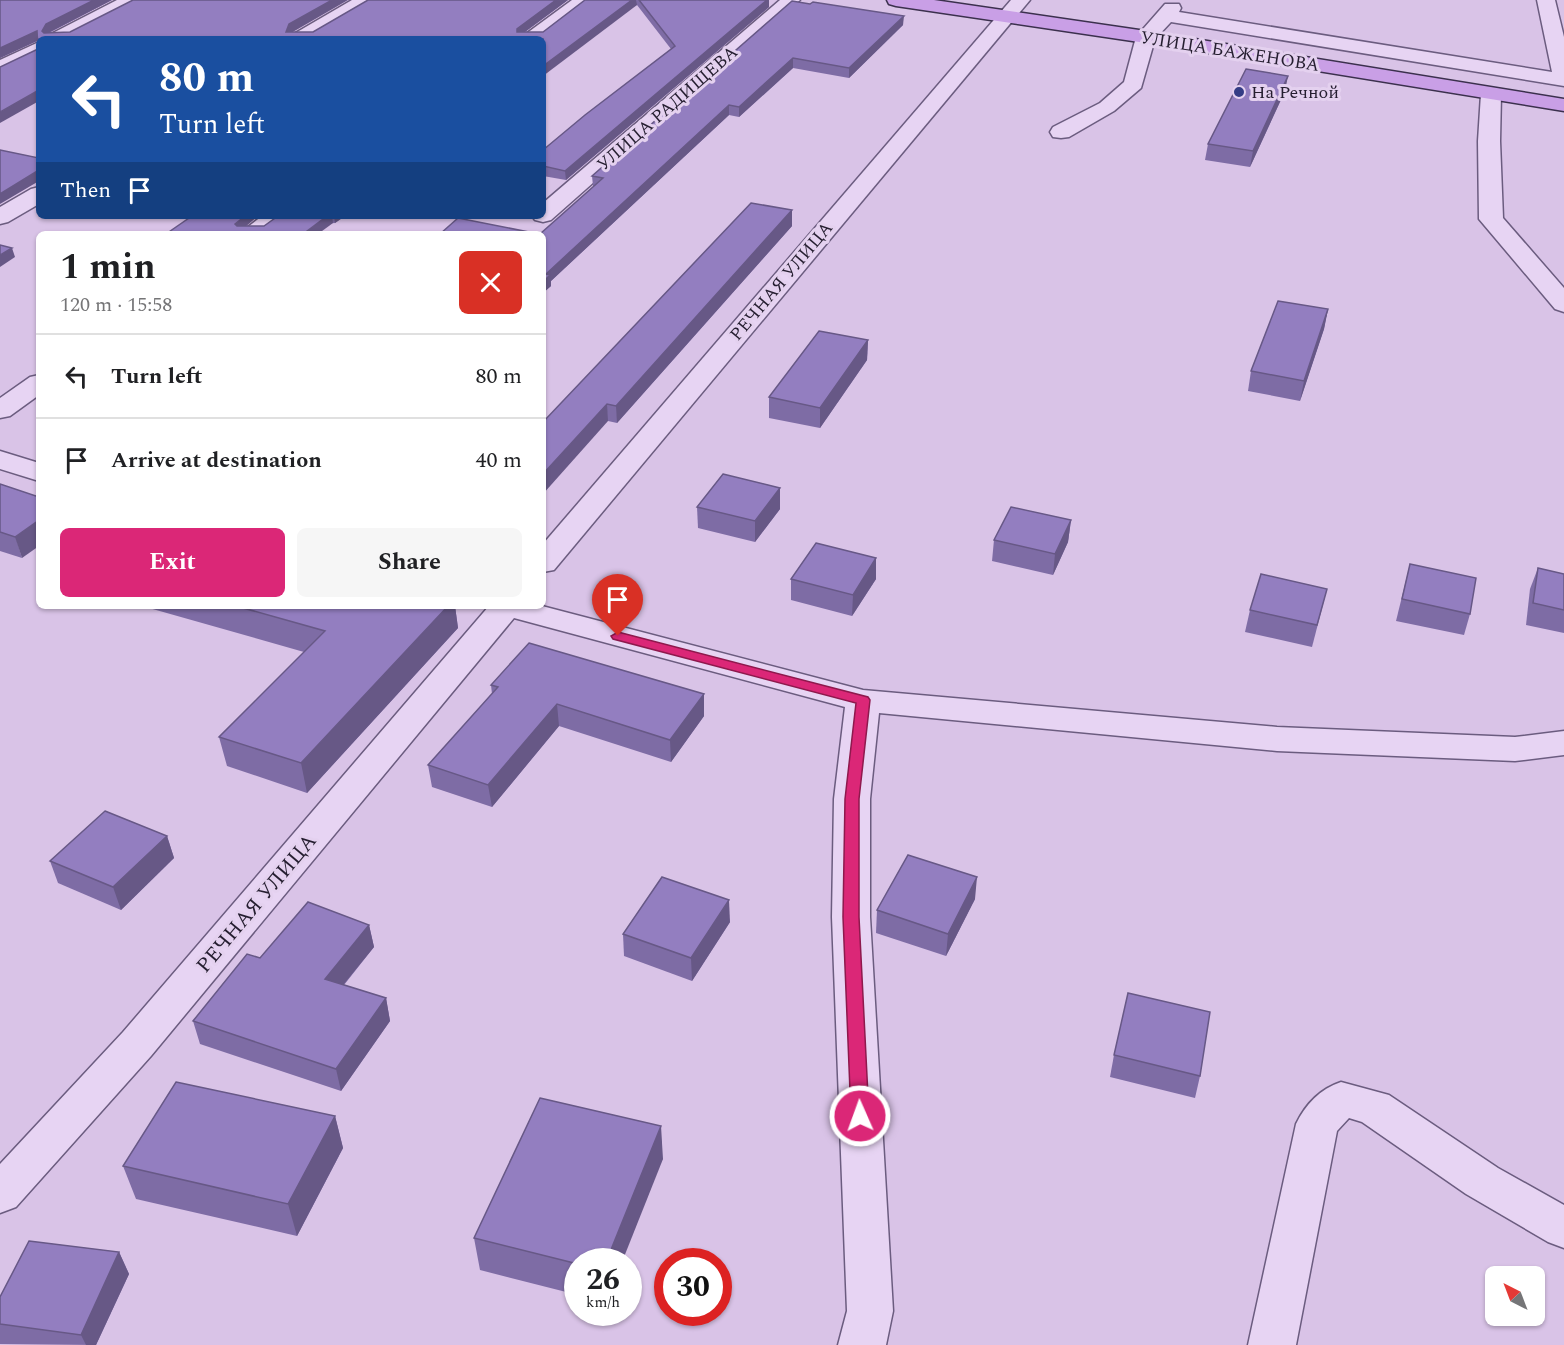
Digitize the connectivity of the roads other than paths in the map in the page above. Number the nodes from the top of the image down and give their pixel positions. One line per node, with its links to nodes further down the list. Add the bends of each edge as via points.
1 (131, 0): 9 (street)
2 (365, 0): 10 (street)
3 (584, 0): 11 (street)
4 (791, 0): 19 (street, УЛИЦА РАДИЩЕВА)
5 (896, 0): 7 (main road, УЛИЦА БАЖЕНОВА)
6 (1546, 0): 8 (street, via 1564,80)
7 (1013, 8): 12 (main road, УЛИЦА БАЖЕНОВА); 28 (street, РЕЧНАЯ УЛИЦА)
8 (1172, 8): 12 (street)
9 (62, 36)
10 (304, 36)
11 (533, 36)
12 (1146, 37): 15 (main road, УЛИЦА БАЖЕНОВА); 17 (street, via 1134,84 1107,107)
13 (36, 50): 14 (street)
14 (1, 67)
15 (1491, 94): 16 (main road, УЛИЦА БАЖЕНОВА); 23 (street, via 1491,219)
16 (1564, 105)
17 (1061, 132)
18 (36, 196): 20 (street)
19 (546, 213)
20 (0, 217)
21 (273, 219): 22 (street)
22 (255, 231)
23 (1564, 304)
24 (36, 385): 25 (street)
25 (0, 410)
26 (0, 460): 27 (street)
27 (36, 471)
28 (546, 559)
29 (503, 609): 33 (street, РЕЧНАЯ УЛИЦА, via 137,1044)
30 (517, 609): 31 (street)
31 (863, 700): 32 (street, via 1277,739 1515,749); 35 (street, via 852,799 851,917 870,1311)
32 (1564, 743)
33 (0, 1194)
34 (1564, 1228): 36 (street, via 1482,1181 1374,1107 1341,1099 1317,1124)
35 (862, 1345)
36 (1272, 1345)

